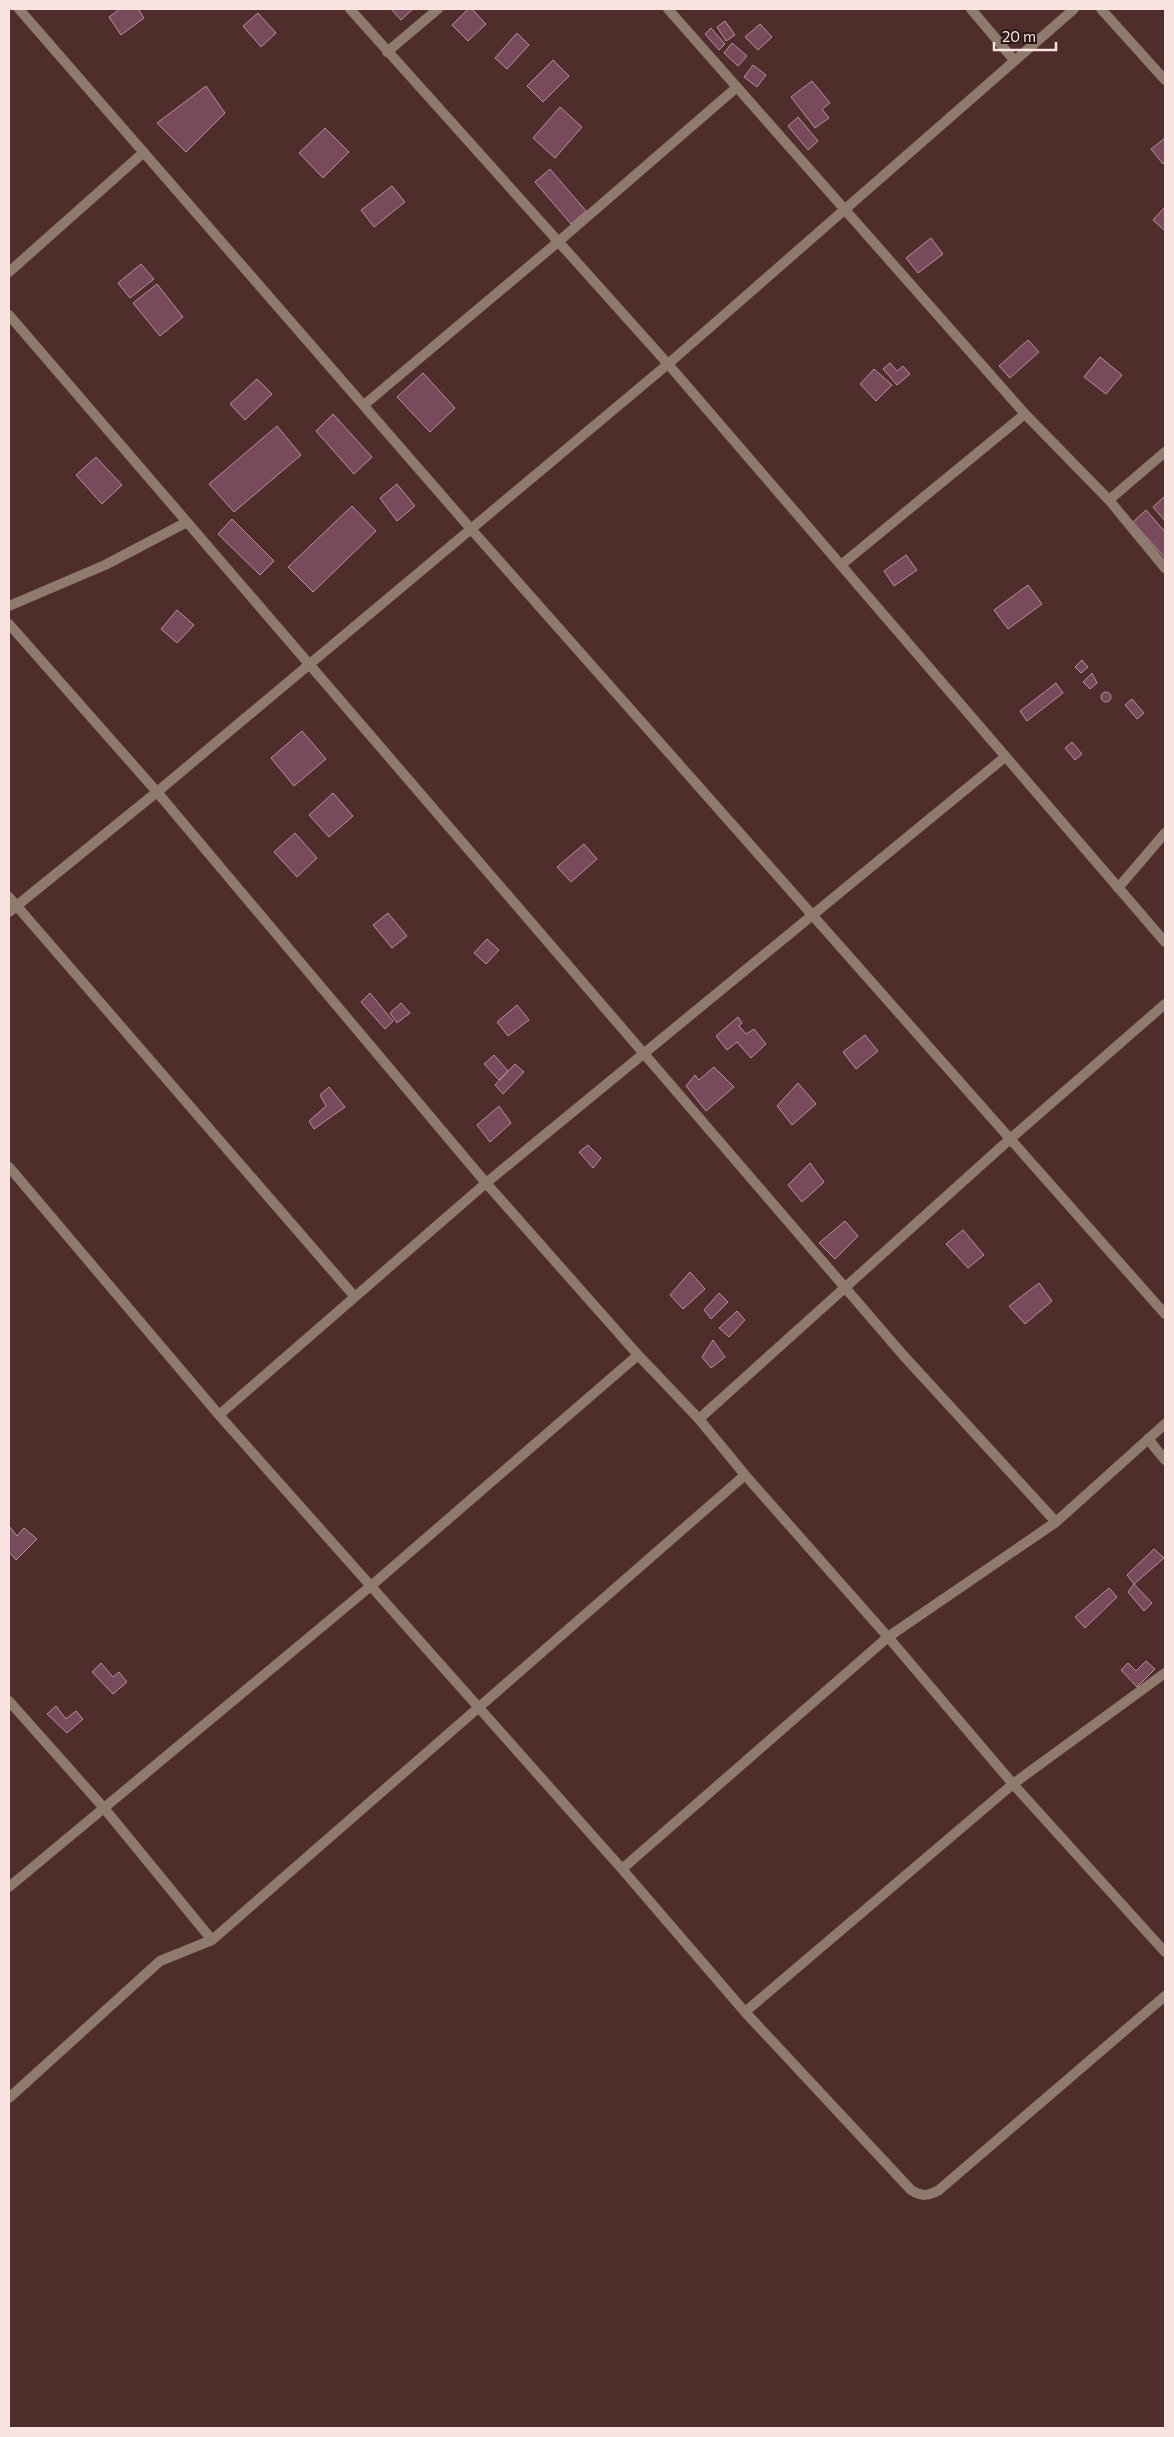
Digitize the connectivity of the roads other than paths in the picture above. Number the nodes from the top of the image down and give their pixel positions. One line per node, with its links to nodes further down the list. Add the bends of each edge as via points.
1 (19, 9): 12 (street)
2 (350, 9): 8 (street)
3 (438, 9): 8 (street)
4 (668, 9): 11 (street)
5 (971, 9): 9 (street)
6 (1074, 9): 9 (street)
7 (1101, 9): 10 (street)
8 (387, 52): 14 (street)
9 (1014, 60): 13 (street)
10 (1165, 80)
11 (737, 87): 13 (street); 14 (street)
12 (144, 152): 15 (street); 18 (street)
13 (844, 209): 17 (street); 19 (street)
14 (558, 242): 17 (street); 18 (street)
15 (9, 272)
16 (9, 315): 22 (street)
17 (668, 364): 23 (street); 24 (street)
18 (364, 405): 23 (street)
19 (1025, 414): 21 (street); 24 (street)
20 (1165, 452): 21 (street)
21 (1110, 500): 25 (street)
22 (187, 522): 26 (street, via 105,565); 28 (street)
23 (471, 529): 28 (street); 35 (street)
24 (841, 565): 29 (street)
25 (1165, 568)
26 (9, 606)
27 (9, 624): 30 (street)
28 (307, 664): 30 (street); 38 (street)
29 (1005, 757): 32 (street); 35 (street)
30 (157, 792): 34 (street); 41 (street)
31 (1165, 834): 32 (street)
32 (1118, 888): 36 (street)
33 (9, 897): 34 (street)
34 (12, 909): 43 (street)
35 (813, 915): 38 (street); 39 (street)
36 (1165, 942)
37 (1165, 1004): 39 (street)
38 (644, 1053): 41 (street); 42 (street)
39 (1010, 1139): 42 (street); 44 (street)
40 (9, 1167): 46 (street)
41 (486, 1183): 43 (street); 45 (street)
42 (845, 1288): 47 (street); 52 (street)
43 (356, 1297): 46 (street)
44 (1165, 1314)
45 (638, 1354): 47 (street); 53 (street)
46 (220, 1415): 53 (street)
47 (699, 1419): 51 (street)
48 (1165, 1424): 49 (street)
49 (1148, 1440): 50 (street); 52 (street)
50 (1165, 1460)
51 (745, 1475): 54 (street); 57 (street)
52 (1056, 1522): 54 (street)
53 (372, 1585): 57 (street); 59 (street)
54 (888, 1637): 58 (street); 60 (street)
55 (1165, 1673): 58 (street)
56 (9, 1701): 59 (street)
57 (479, 1706): 60 (street); 62 (street)
58 (1013, 1784): 63 (street); 65 (street)
59 (104, 1808): 61 (street); 62 (street)
60 (622, 1869): 65 (street)
61 (9, 1887)
62 (212, 1940): 66 (street, via 160,1961)
63 (1165, 1952)
64 (1165, 1996): 65 (street, via 939,2190 920,2196)
65 (745, 2012)
66 (9, 2098)

